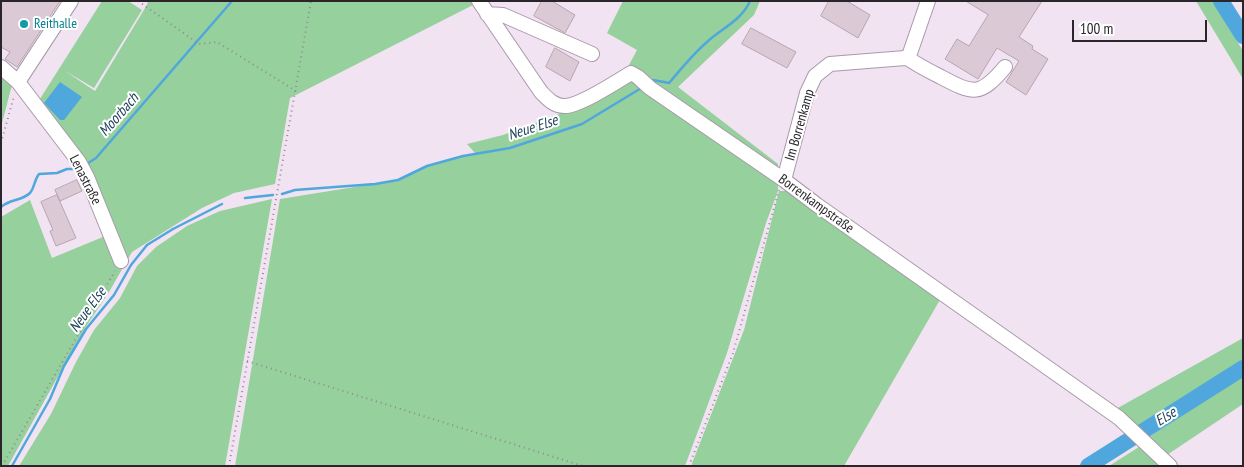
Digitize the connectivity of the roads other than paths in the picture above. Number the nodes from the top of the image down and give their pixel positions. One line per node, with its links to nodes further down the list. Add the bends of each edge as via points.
1 (71, 1): 9 (street)
2 (479, 1): 4 (street, Borrenkampstraße)
3 (928, 1): 6 (street)
4 (488, 14): 5 (street, via 503,15); 10 (street, Borrenkampstraße, via 551,102 565,106 581,101 631,73)
5 (592, 54)
6 (906, 57): 8 (street, via 966,90 986,86); 10 (street, Im Borrenkamp, via 830,64 815,76 807,93)
7 (1, 67): 9 (street, Lenastraße)
8 (1005, 67)
9 (18, 82): 11 (street, Lenastraße, via 79,162)
10 (784, 180): 12 (street, Borrenkampstraße, via 1119,418)
11 (122, 261)
12 (1170, 466)

